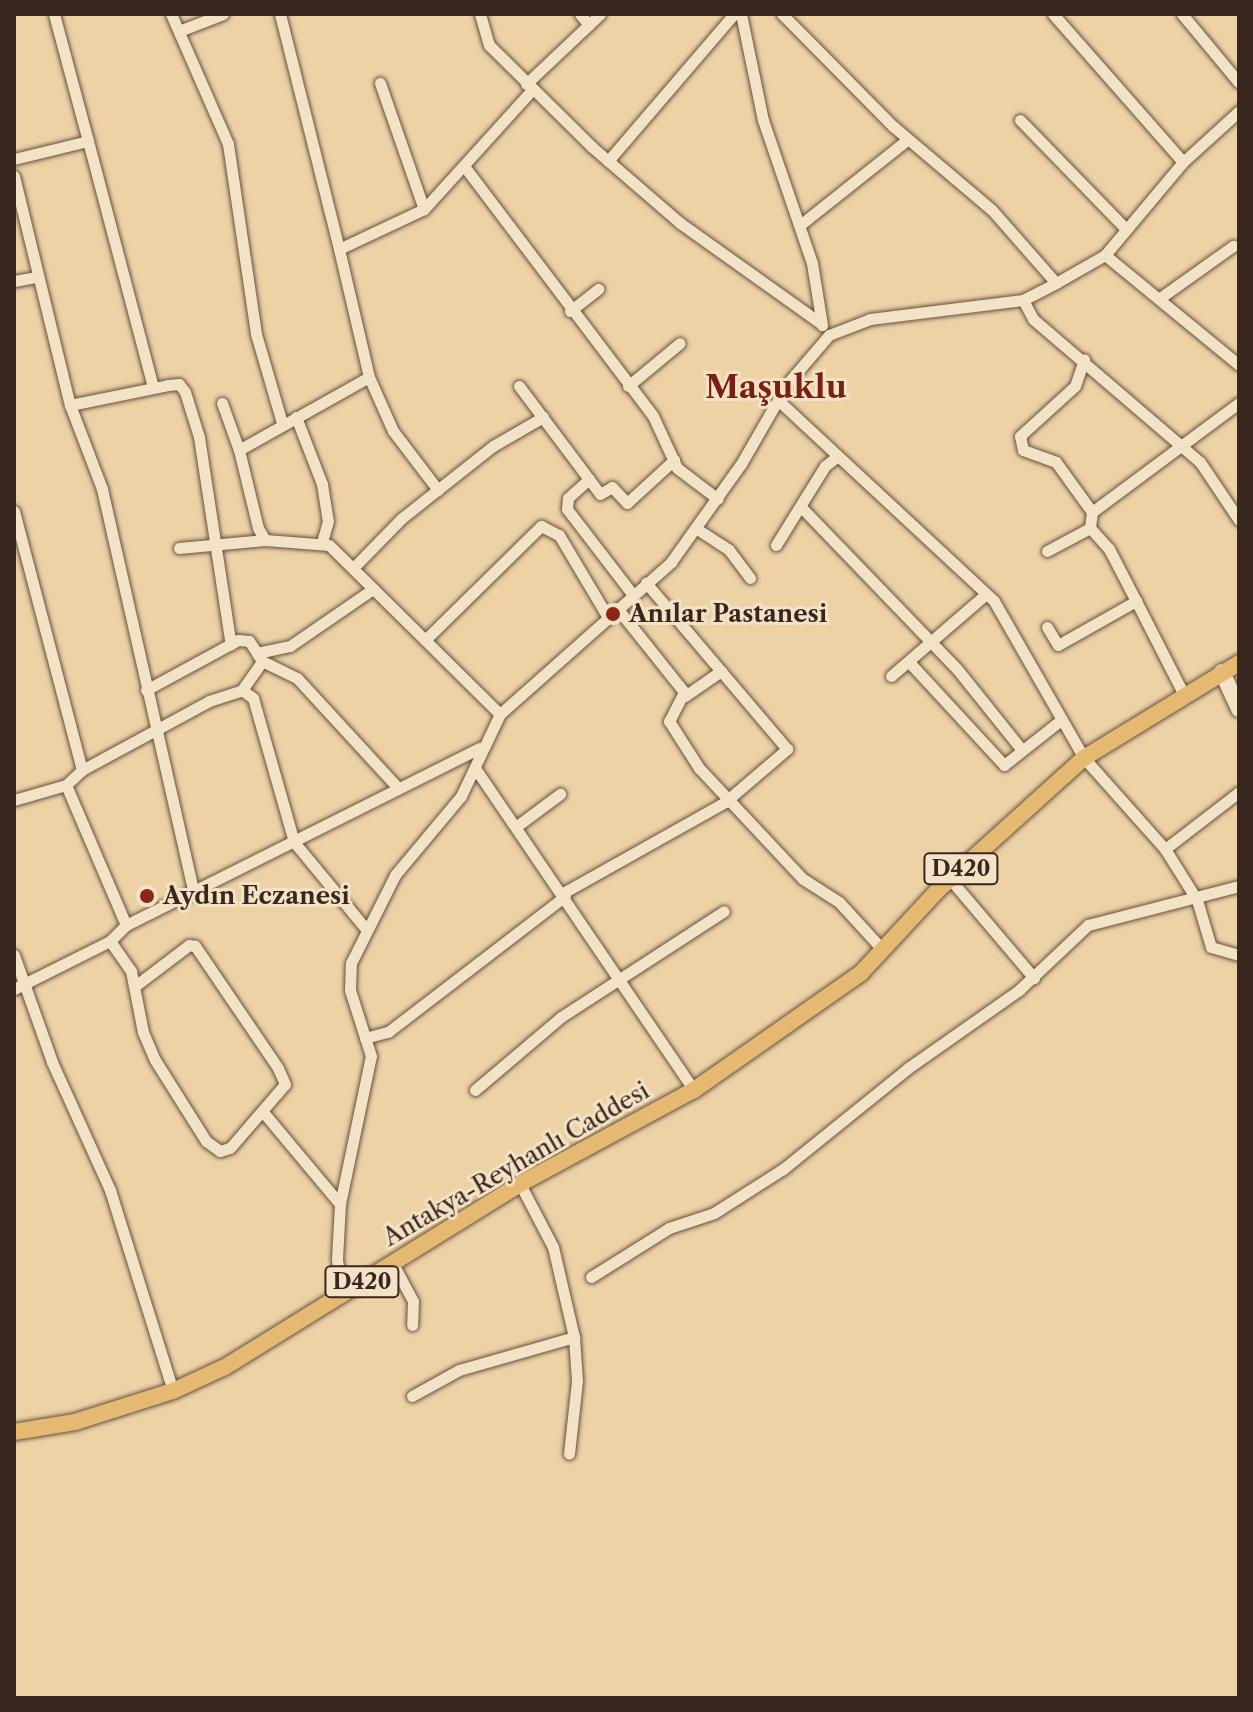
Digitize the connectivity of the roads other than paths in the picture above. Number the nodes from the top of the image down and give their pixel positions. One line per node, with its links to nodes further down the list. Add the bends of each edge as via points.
1 (54, 14): 21 (street)
2 (171, 14): 14 (street)
3 (223, 14): 14 (street)
4 (280, 14): 31 (street)
5 (480, 14): 17 (street, via 489,45)
6 (580, 14): 13 (street)
7 (600, 14): 13 (street)
8 (734, 14): 23 (street)
9 (741, 14): 28 (street, via 763,120)
10 (782, 14): 20 (street)
11 (1053, 14): 24 (street)
12 (1182, 14): 16 (street)
13 (589, 25): 17 (street)
14 (179, 31): 55 (street, via 228,144 256,334)
15 (380, 83): 27 (street)
16 (1239, 83)
17 (530, 86): 23 (street); 25 (street)
18 (1239, 111): 24 (street)
19 (1020, 120): 29 (street)
20 (908, 139): 28 (street); 35 (street, via 992,210)
21 (88, 141): 22 (street); 48 (street)
22 (14, 159)
23 (608, 161): 40 (street, via 680,223)
24 (1183, 162): 29 (street)
25 (464, 166): 27 (street); 39 (street)
26 (14, 176): 33 (street)
27 (424, 209): 31 (street)
28 (800, 225): 40 (street, via 812,263)
29 (1124, 227): 32 (street)
30 (1233, 246): 37 (street)
31 (339, 249): 45 (street)
32 (1105, 255): 35 (street); 37 (street)
33 (36, 277): 34 (street); 52 (street)
34 (14, 281)
35 (1056, 283): 38 (street)
36 (598, 289): 39 (street)
37 (1160, 298): 44 (street)
38 (1023, 300): 41 (street, via 870,319); 43 (street, via 1033,319)
39 (570, 311): 47 (street)
40 (820, 323): 41 (street)
41 (829, 335): 49 (street, via 787,384)
42 (680, 343): 47 (street)
43 (1084, 360): 56 (street); 65 (street, via 1075,386 1025,428 1019,444 1056,462)
44 (1239, 365)
45 (369, 377): 53 (street); 61 (street, via 393,431)
46 (519, 386): 54 (street)
47 (628, 386): 59 (street, via 653,416)
48 (153, 387): 52 (street); 71 (street, via 179,384 185,392)
49 (780, 402): 58 (street); 62 (street)
50 (222, 403): 57 (street)
51 (1239, 403): 56 (street)
52 (70, 405): 94 (street, via 102,489)
53 (296, 417): 55 (street); 70 (street, via 322,484 328,521)
54 (543, 417): 60 (street); 61 (street, via 493,446)
55 (282, 423): 57 (street)
56 (1184, 446): 65 (street); 66 (street)
57 (239, 450): 69 (street, via 254,517)
58 (838, 456): 63 (street, via 825,466); 80 (street)
59 (674, 460): 60 (street, via 627,503 612,487 600,494); 62 (street)
60 (589, 479): 79 (street, via 568,498 567,509)
61 (438, 490): 75 (street)
62 (718, 499): 68 (street)
63 (802, 508): 72 (street); 86 (street)
64 (14, 511): 106 (street)
65 (1092, 512): 67 (street)
66 (1239, 520)
67 (1090, 528): 74 (street); 81 (street, via 1109,549)
68 (697, 529): 76 (street, via 729,550); 77 (street)
69 (265, 540): 70 (street); 71 (street)
70 (322, 542): 75 (street)
71 (218, 544): 73 (street); 87 (street)
72 (776, 545)
73 (179, 548)
74 (1047, 551)
75 (354, 567): 78 (street)
76 (750, 578)
77 (646, 583): 79 (street); 91 (street)
78 (373, 589): 85 (street); 88 (street, via 290,646)
79 (633, 595): 82 (street)
80 (985, 595): 86 (street); 100 (street, via 1025,651)
81 (1136, 601): 84 (street, via 1058,645); 96 (street)
82 (617, 608): 83 (street); 97 (street)
83 (607, 616): 85 (street, via 559,535 541,526); 99 (street)
84 (1047, 627)
85 (425, 640): 99 (street)
86 (930, 641): 89 (street); 103 (street)
87 (231, 645): 88 (street, via 249,641); 94 (street)
88 (260, 657): 95 (street); 108 (street, via 297,678)
89 (909, 662): 93 (street); 103 (street, via 1004,765)
90 (1239, 663): 92 (main road, D420)
91 (721, 671): 97 (street); 112 (street, via 787,749)
92 (1222, 672): 96 (main road, D420); 98 (main road)
93 (891, 676)
94 (146, 690): 101 (street)
95 (242, 690): 101 (street, via 209,701); 114 (street, via 253,698)
96 (1183, 693): 104 (main road, D420)
97 (685, 696): 112 (street, via 669,721 675,737)
98 (1239, 709)
99 (500, 714): 102 (street)
100 (1061, 720): 103 (street); 104 (street)
101 (155, 734): 106 (street); 119 (street)
102 (482, 743): 105 (street); 108 (street, via 478,752)
103 (1022, 750)
104 (1084, 758): 115 (street); 116 (main road, D420)
105 (475, 768): 113 (street); 123 (street, via 461,796 395,875)
106 (82, 770): 107 (street)
107 (66, 785): 111 (street); 122 (street)
108 (398, 788): 114 (street)
109 (1239, 792): 115 (street)
110 (560, 794): 113 (street)
111 (14, 800)
112 (725, 802): 118 (street); 125 (street, via 765,832 819,894 839,902)
113 (517, 826): 118 (street)
114 (294, 842): 119 (street); 123 (street)
115 (1165, 849): 120 (street)
116 (950, 879): 125 (main road, D420); 129 (street)
117 (1239, 886): 120 (street)
118 (564, 894): 128 (street); 132 (street, via 388,1032)
119 (194, 895): 122 (street)
120 (1197, 900): 127 (street, via 1211,947); 129 (street, via 1088,925)
121 (724, 911): 128 (street)
122 (126, 925): 124 (street)
123 (366, 929): 132 (street, via 348,978)
124 (110, 941): 130 (street); 131 (street)
125 (883, 950): 134 (main road, D420, via 861,973)
126 (14, 955): 131 (street)
127 (1239, 955)
128 (621, 976): 133 (street, via 561,1017); 134 (street)
129 (1034, 978): 139 (street, via 908,1068 783,1169 714,1213 669,1228)
130 (135, 986): 135 (street, via 143,1032 155,1060 206,1141 220,1151 230,1148); 135 (street, via 189,945 195,946 285,1084)
131 (19, 987): 143 (street, via 110,1190)
132 (365, 1038): 137 (street, via 371,1056 368,1076)
133 (475, 1090)
134 (694, 1090): 136 (main road, Antakya-Reyhanlı Caddesi / D420)
135 (263, 1112): 137 (street)
136 (520, 1184): 138 (main road, Antakya-Reyhanlı Caddesi / D420); 142 (street, via 553,1247)
137 (340, 1204): 140 (street, via 337,1259)
138 (392, 1262): 140 (main road, Antakya-Reyhanlı Caddesi / D420); 141 (street, via 413,1301)
139 (591, 1277)
140 (342, 1295): 143 (main road, Antakya-Reyhanlı Caddesi / D420, via 225,1367)
141 (412, 1325)
142 (574, 1337): 144 (street, via 459,1370); 146 (street, via 577,1381)
143 (173, 1391): 145 (main road, Antakya-Reyhanlı Caddesi / D420, via 75,1422)
144 (412, 1396)
145 (14, 1432)
146 (569, 1454)

